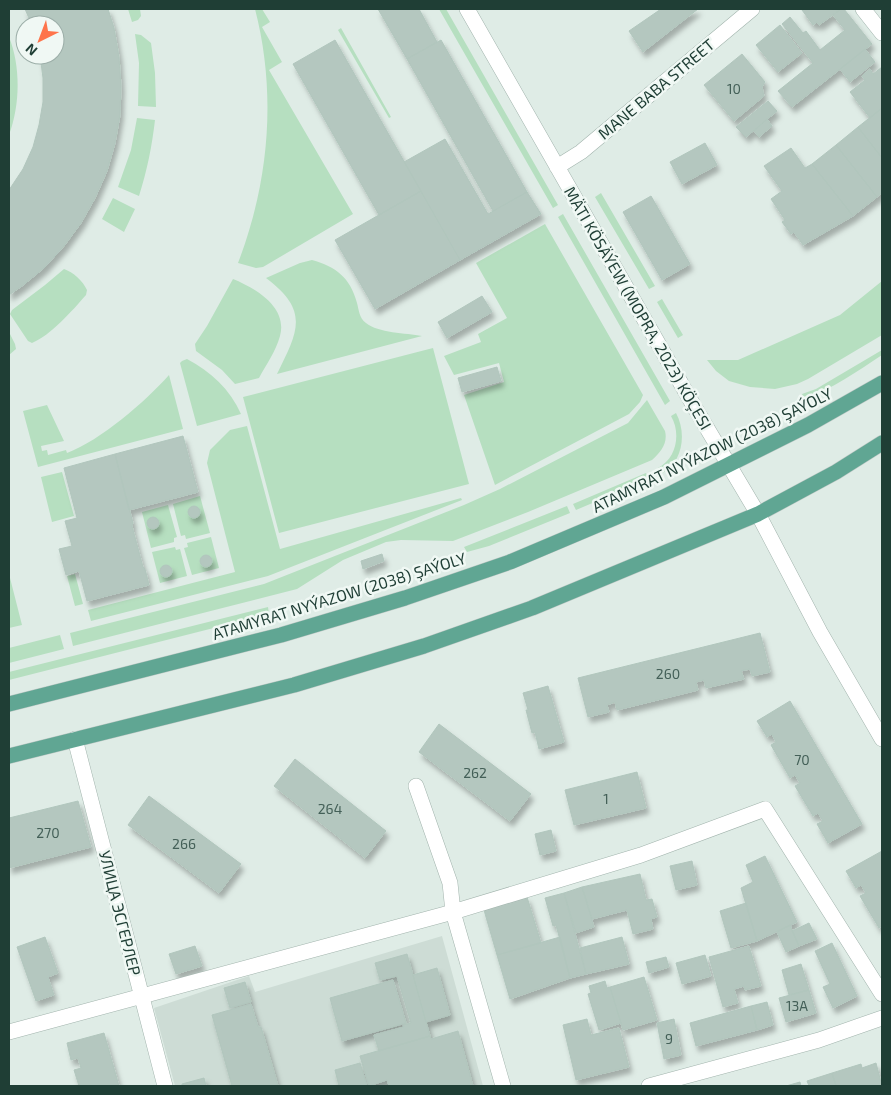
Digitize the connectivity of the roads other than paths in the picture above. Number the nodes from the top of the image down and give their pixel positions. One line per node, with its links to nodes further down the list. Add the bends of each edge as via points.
1 (467, 9): 5 (street, MÄTI KÖSÄÝEW (MOPRA, 2023) KÖÇESI)
2 (752, 9): 5 (street, MANE BABA STREET, via 581,152)
3 (863, 9): 4 (street)
4 (882, 33)
5 (557, 167): 8 (street, MÄTI KÖSÄÝEW (MOPRA, 2023) KÖÇESI)
6 (882, 382): 8 (main road, ATAMYRAT NYÝAZOW (2038) ŞAÝOLY, via 808,425)
7 (882, 443): 9 (main road)
8 (729, 463): 9 (street, MÄTI KÖSÄÝEW (MOPRA, 2023) KÖÇESI); 10 (main road, ATAMYRAT NYÝAZOW (2038) ŞAÝOLY, via 609,521 510,562 405,598 281,635)
9 (758, 514): 11 (main road, via 532,608 424,646 294,685); 12 (street, MÄTI KÖSÄÝEW (MOPRA, 2023) KÖÇESI, via 820,632)
10 (9, 704)
11 (75, 739): 13 (main road); 17 (street, УЛИЦА ЭСГЕРЛЕР)
12 (882, 739)
13 (9, 756)
14 (416, 786): 15 (street, via 450,883)
15 (453, 912): 16 (street, via 641,855 765,810); 17 (street); 21 (street)
16 (882, 994)
17 (142, 996): 19 (street); 20 (street, УЛИЦА ЭСГЕРЛЕР)
18 (882, 1018): 22 (street, via 820,1040)
19 (9, 1032)
20 (165, 1086)
21 (503, 1086)
22 (649, 1086)

